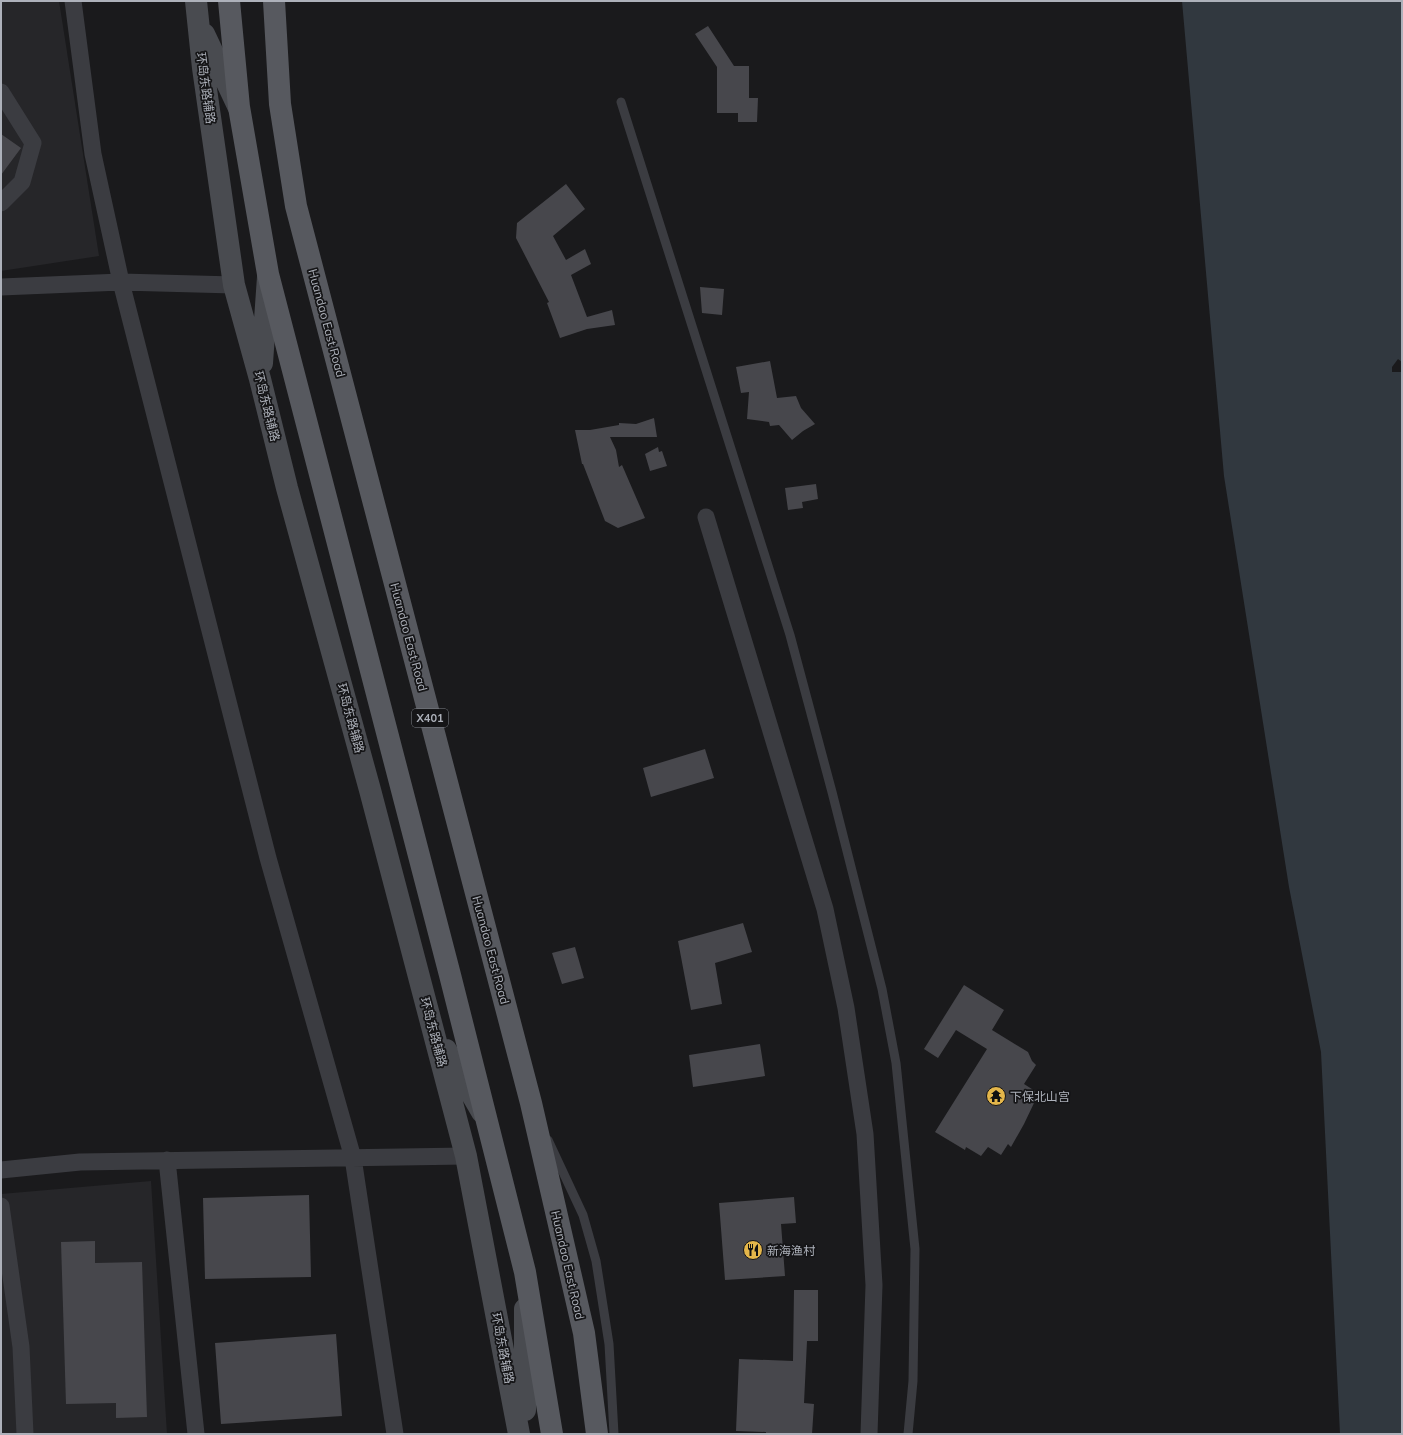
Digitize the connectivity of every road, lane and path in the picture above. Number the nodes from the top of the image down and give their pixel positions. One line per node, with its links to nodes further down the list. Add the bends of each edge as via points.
1 (73, 1): 10 (street, via 93,154)
2 (229, 1): 7 (main road)
3 (274, 1): 16 (main road, Huandao East Road / X401, via 280,104 296,206)
4 (197, 10): 7 (street); 11 (street, 环岛东路辅路)
5 (1, 92): 8 (street, via 33,144 22,182)
6 (621, 102): 33 (lane, via 790,635 882,989 896,1063 915,1249 913,1381)
7 (239, 107): 9 (main road)
8 (1, 203)
9 (268, 274): 13 (street); 17 (main road)
10 (121, 282): 11 (street); 12 (street); 19 (street, via 268,858)
11 (234, 285): 13 (street, 环岛东路辅路)
12 (1, 287)
13 (260, 379): 15 (street, 环岛东路辅路)
14 (706, 517): 32 (street, via 825,909 846,1008 865,1134 874,1285)
15 (432, 1024): 17 (street); 18 (street, 环岛东路辅路)
16 (531, 1103): 30 (main road, Huandao East Road / X401, via 584,1333); 31 (lane, via 583,1215 596,1261 609,1344)
17 (487, 1122): 23 (main road)
18 (466, 1156): 19 (street); 27 (street, 环岛东路辅路)
19 (353, 1158): 20 (street); 26 (street)
20 (167, 1160): 21 (street, via 80,1162); 25 (street)
21 (1, 1170)
22 (1, 1206): 24 (street, via 21,1347)
23 (525, 1272): 28 (street); 29 (main road)
24 (24, 1434)
25 (196, 1434)
26 (395, 1434)
27 (519, 1434)
28 (525, 1434)
29 (552, 1434)
30 (597, 1434)
31 (614, 1434)
32 (869, 1434)
33 (908, 1434)

